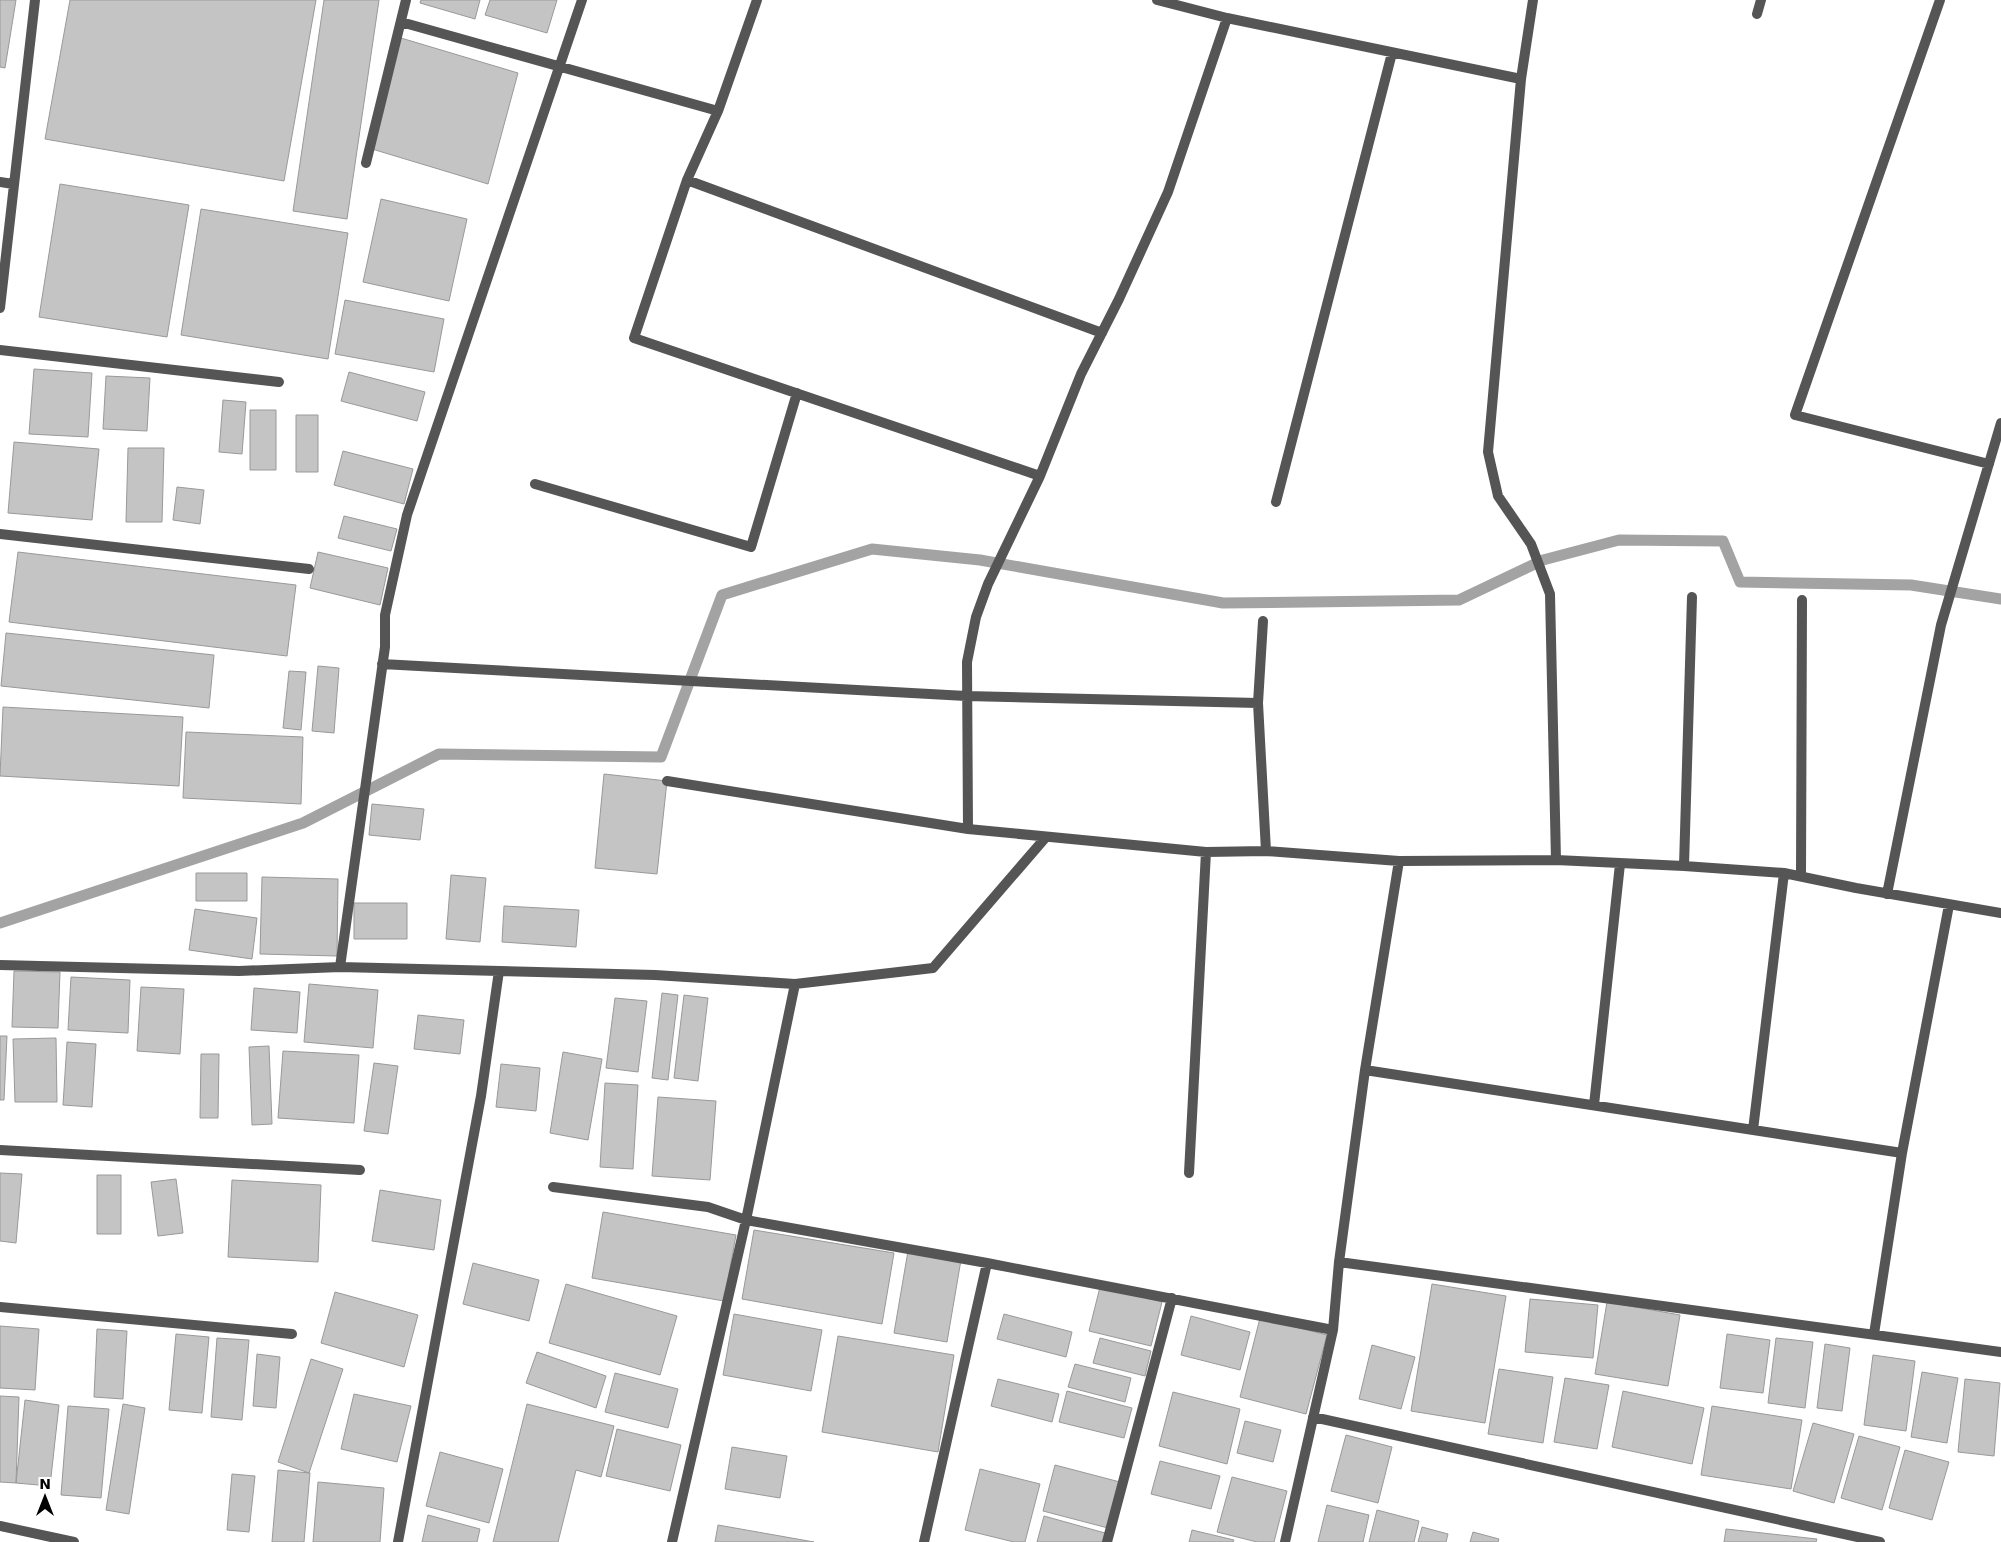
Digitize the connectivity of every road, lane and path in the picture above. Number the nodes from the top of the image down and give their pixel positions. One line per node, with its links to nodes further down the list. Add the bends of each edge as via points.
1 (35, 0): 19 (street)
2 (406, 0): 11 (street)
3 (582, 0): 13 (street)
4 (757, 0): 15 (street)
5 (1156, 0): 10 (street)
6 (1533, 0): 14 (street)
7 (1761, 0): 9 (street)
8 (1940, 0): 26 (street, via 1796,415)
9 (1756, 14)
10 (1227, 18): 12 (street); 21 (street, via 1168,192)
11 (401, 22): 13 (street); 16 (street)
12 (1392, 53): 14 (street); 29 (street)
13 (559, 65): 15 (street); 35 (street, via 407,515 385,615)
14 (1521, 79): 43 (street, via 1488,452 1498,496 1531,544 1550,594)
15 (718, 111): 17 (street)
16 (366, 163)
17 (687, 180): 21 (street); 24 (street, via 634,338)
18 (0, 182): 19 (street)
19 (13, 184): 20 (street)
20 (0, 308)
21 (1102, 333): 27 (street, via 1081,374)
22 (0, 350): 23 (street)
23 (279, 382)
24 (798, 393): 27 (street); 28 (street, via 751,547)
25 (2001, 423): 26 (street)
26 (1989, 464): 49 (street, via 1946,609)
27 (1040, 476): 36 (street, via 988,584 974,626 967,662)
28 (534, 484)
29 (1276, 502)
30 (0, 534): 31 (street)
31 (309, 569)
32 (1692, 597): 46 (street)
33 (1802, 600): 48 (street)
34 (1263, 621): 37 (street)
35 (382, 664): 36 (street); 53 (street)
36 (966, 696): 37 (street); 39 (street)
37 (1258, 703): 41 (street)
38 (667, 781): 39 (street)
39 (968, 829): 40 (street)
40 (1046, 837): 42 (street); 55 (street, via 933,968)
41 (1266, 851): 42 (street); 44 (street)
42 (1206, 852): 62 (street)
43 (1556, 860): 44 (street); 45 (street)
44 (1399, 861): 56 (street)
45 (1620, 864): 46 (street); 57 (street)
46 (1684, 866): 47 (street)
47 (1784, 873): 48 (street); 58 (street)
48 (1801, 876): 49 (street)
49 (1887, 894): 50 (street)
50 (1949, 904): 51 (street); 60 (street)
51 (2001, 913)
52 (0, 964): 53 (street, via 239,971)
53 (340, 967): 54 (street)
54 (499, 971): 55 (street, via 655,975); 76 (street, via 481,1096)
55 (795, 984): 64 (street)
56 (1365, 1070): 57 (street); 65 (street)
57 (1594, 1105): 58 (street)
58 (1753, 1130): 60 (street)
59 (0, 1150): 61 (street)
60 (1902, 1153): 71 (street)
61 (360, 1170)
62 (1189, 1173)
63 (553, 1187): 64 (street, via 708,1208)
64 (746, 1220): 66 (street); 77 (street)
65 (1339, 1262): 69 (street); 71 (street)
66 (987, 1263): 67 (street); 78 (street)
67 (1172, 1298): 69 (street); 79 (street)
68 (0, 1307): 70 (street)
69 (1333, 1330): 73 (street)
70 (292, 1334)
71 (1874, 1334): 72 (street)
72 (2001, 1352)
73 (1313, 1417): 80 (street); 81 (street)
74 (0, 1526): 75 (street)
75 (74, 1542)
76 (398, 1542)
77 (672, 1542)
78 (924, 1542)
79 (1107, 1542)
80 (1285, 1542)
81 (1880, 1542)

